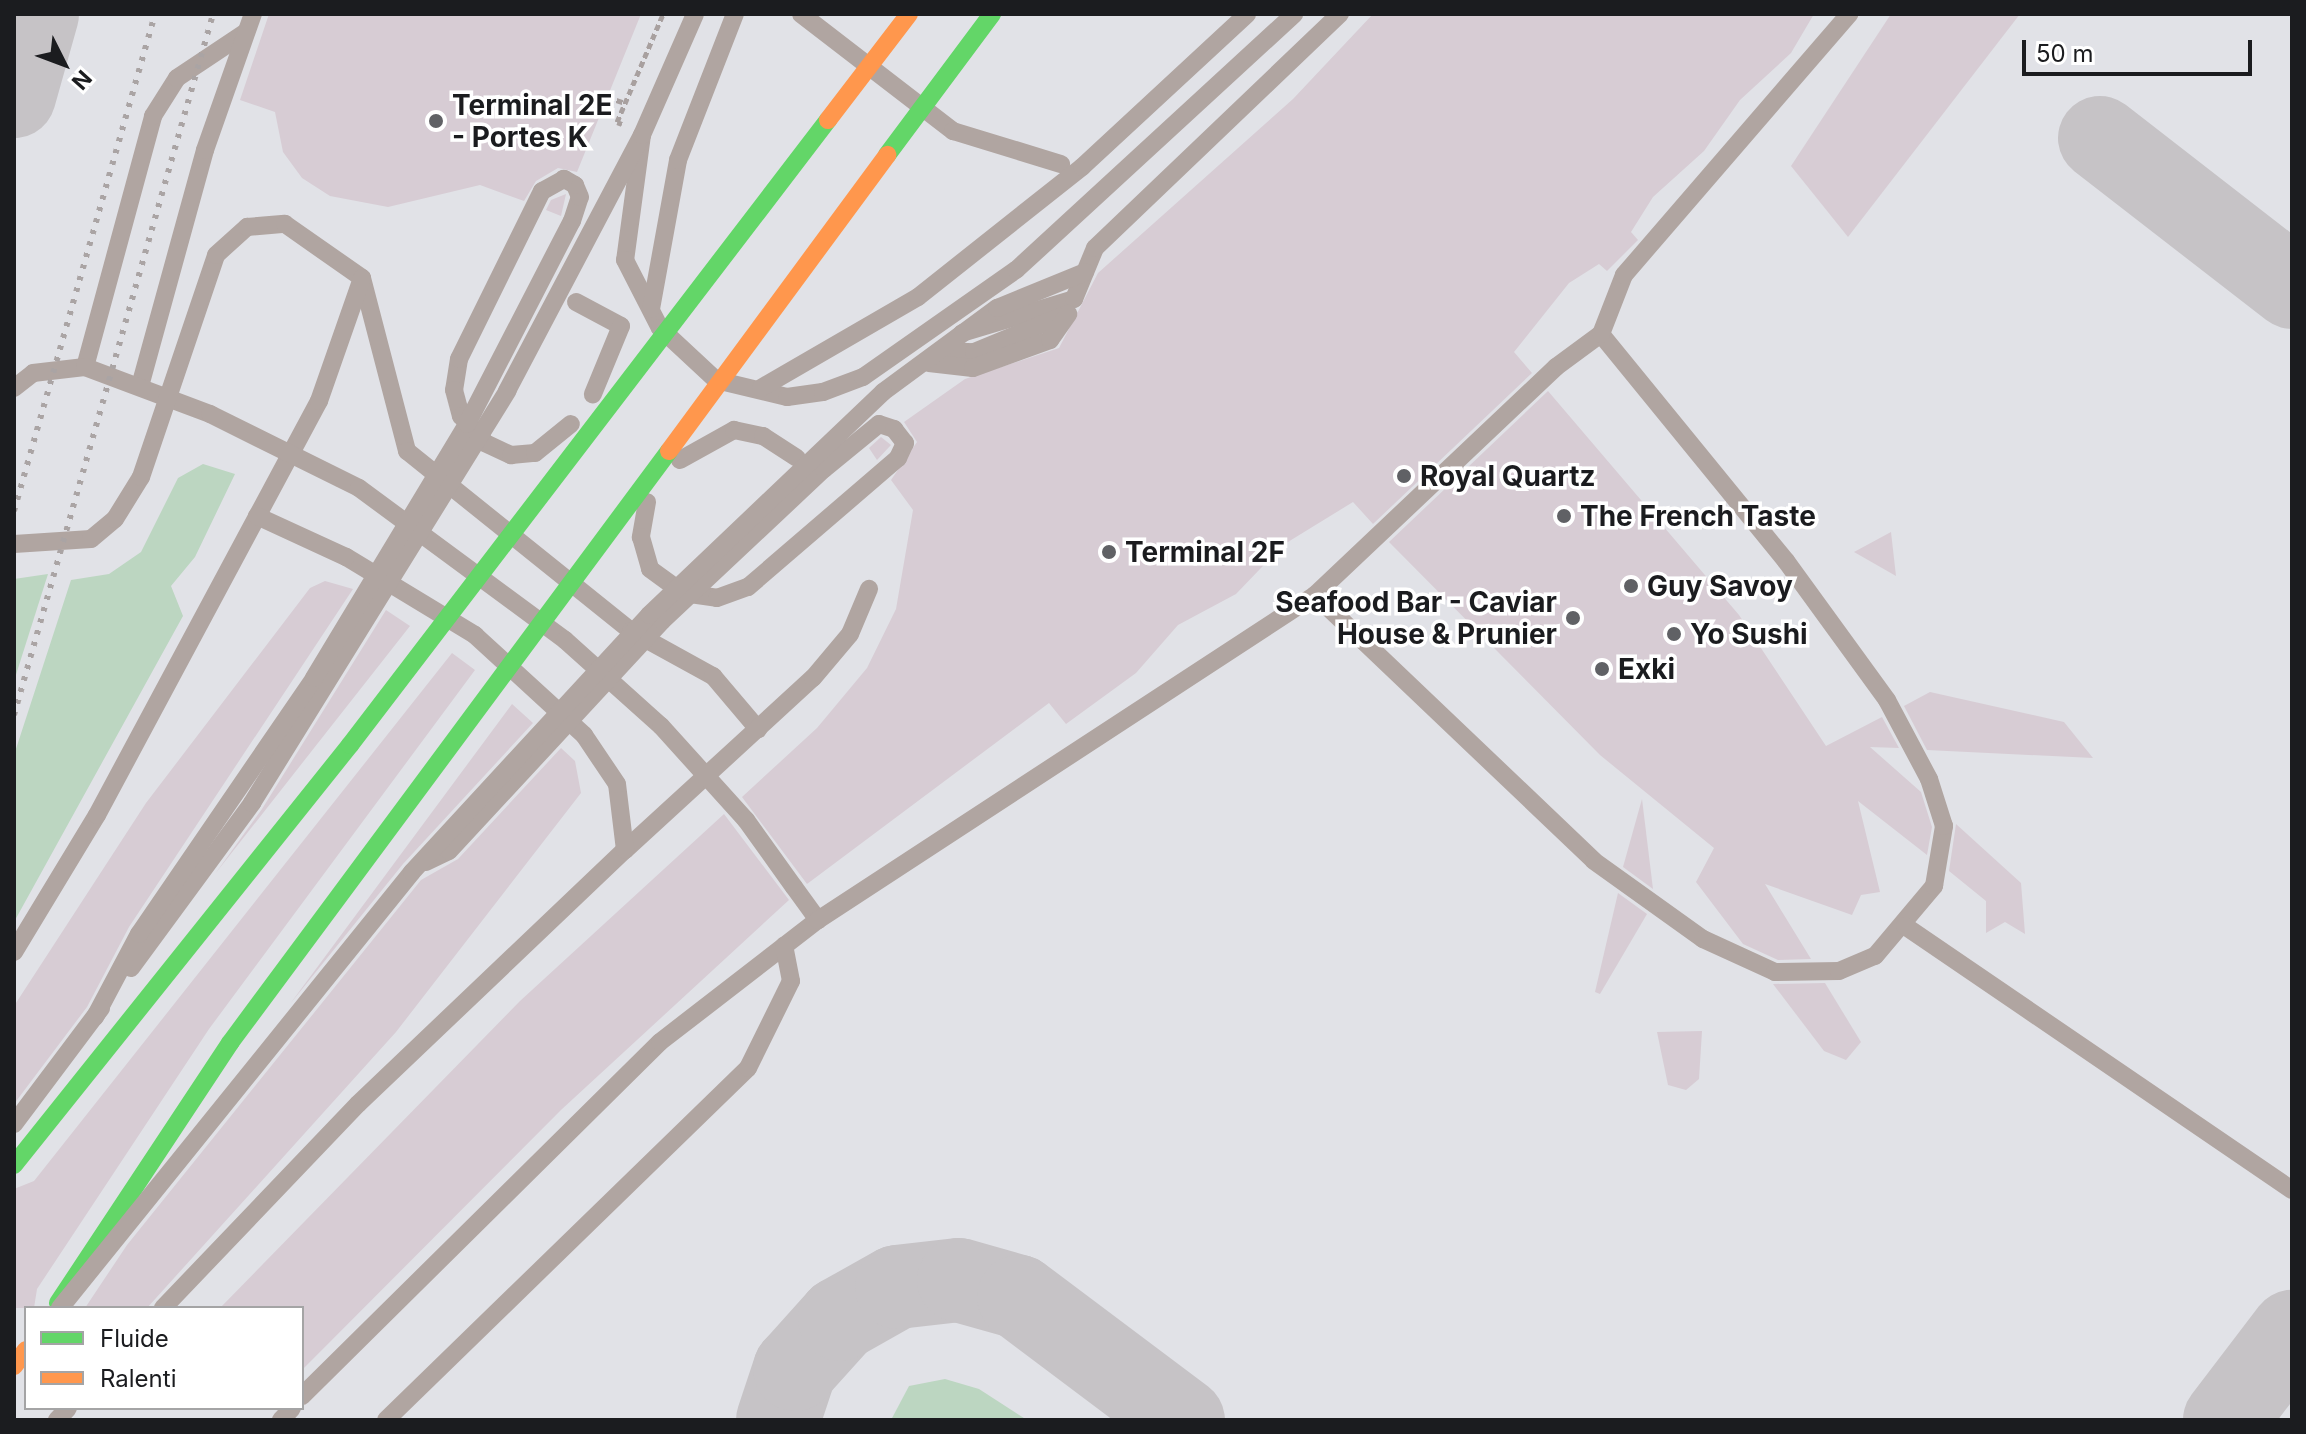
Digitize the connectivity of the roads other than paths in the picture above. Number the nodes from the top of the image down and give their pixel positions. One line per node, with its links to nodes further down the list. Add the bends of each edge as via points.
1 (695, 14): 11 (lane)
2 (735, 14): 18 (lane, via 678,160)
3 (801, 14): 12 (lane, via 953,131)
4 (909, 14): 43 (main road, bridge, via 359,732)
5 (992, 14): 45 (main road, bridge, via 476,703 230,1043)
6 (1247, 14): 25 (lane, bridge, via 1082,167 918,297)
7 (1294, 14): 13 (lane, bridge)
8 (1340, 14): 14 (lane, via 1095,248)
9 (1849, 14): 20 (lane, via 1624,275)
10 (249, 23): 22 (lane, via 177,78 153,116); 23 (lane)
11 (642, 135): 18 (lane, via 625,260); 41 (lane, bridge, via 507,391 344,662 252,803)
12 (1061, 164)
13 (1016, 270): 25 (lane, via 863,377 787,397); 26 (lane)
14 (1085, 272): 17 (lane); 19 (lane, via 997,308)
15 (362, 278): 27 (lane, via 285,224 247,227 216,255); 30 (lane, via 319,401); 34 (lane, via 407,451 631,631 713,676)
16 (576, 302): 28 (lane, via 621,326 604,381 560,438 535,453 511,455)
17 (1071, 306): 19 (lane); 21 (lane, via 1050,340 973,368)
18 (651, 309): 25 (lane, bridge, via 697,367 716,380)
19 (962, 333): 21 (lane)
20 (1601, 334): 33 (lane, via 1556,367); 38 (lane, via 1786,561 1887,700 1929,779 1944,826 1934,886)
21 (935, 357): 26 (lane)
22 (85, 367): 23 (lane); 24 (lane, via 33,373)
23 (140, 386): 27 (lane)
24 (14, 388)
25 (761, 388)
26 (883, 392): 36 (lane, bridge, via 649,615)
27 (170, 396): 31 (lane, via 141,477 115,519 91,539); 37 (lane, bridge, via 359,488 565,640 661,726 746,820)
28 (467, 424): 28 (lane, bridge, via 454,390 459,359 531,209 552,181 564,179 580,197 575,213); 41 (lane, bridge, via 314,678 139,934)
29 (797, 458): 36 (lane, bridge, via 763,436 734,430 698,446 674,465 641,510 650,569 683,593 695,594 717,598 748,587 898,458 905,443 879,424 824,469 697,589 685,600 662,621 449,851)
30 (257, 516): 35 (lane, via 346,557 475,635 584,735 617,784); 40 (lane)
31 (14, 544)
32 (869, 589): 34 (lane, via 850,634)
33 (1315, 595): 37 (lane); 38 (lane, via 1594,861 1703,939 1775,972 1839,971 1875,956)
34 (758, 729): 35 (lane)
35 (625, 850): 47 (lane, via 358,1104)
36 (417, 867): 46 (lane, bridge)
37 (818, 920): 39 (lane)
38 (1905, 926): 44 (lane)
39 (784, 946): 48 (lane, via 660,1042); 49 (lane, via 791,981 748,1068)
40 (14, 952)
41 (95, 1017): 42 (lane, bridge)
42 (14, 1124)
43 (14, 1165)
44 (2292, 1190)
45 (59, 1306)
46 (60, 1306)
47 (165, 1306)
48 (304, 1394)
49 (386, 1420)

